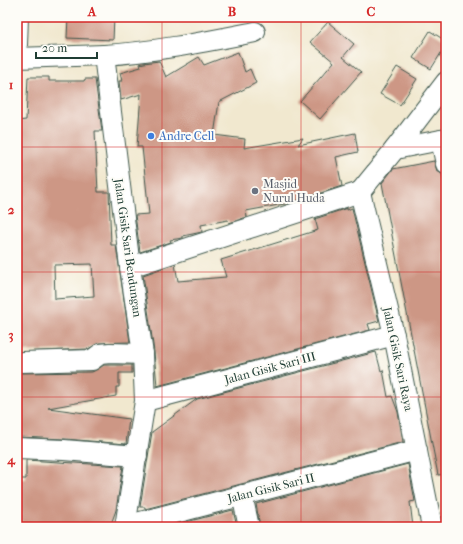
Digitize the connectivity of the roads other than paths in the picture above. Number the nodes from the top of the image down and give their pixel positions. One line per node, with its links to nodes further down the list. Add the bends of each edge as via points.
1 (18, 17): 3 (street)
2 (255, 32): 5 (street, via 174,48)
3 (18, 40): 4 (street)
4 (17, 45)
5 (104, 55): 6 (street); 12 (street, Jalan Gisik Sari Bendungan)
6 (17, 58)
7 (446, 82): 9 (street)
8 (444, 139): 9 (street); 10 (street)
9 (395, 149): 11 (street)
10 (446, 164)
11 (360, 192): 12 (street); 13 (street, Jalan Gisik Sari Raya)
12 (130, 267): 14 (street, Jalan Gisik Sari Bendungan)
13 (394, 335): 16 (street, Jalan Gisik Sari III); 18 (street, Jalan Gisik Sari Raya)
14 (143, 354): 15 (street, via 100,354 92,360); 16 (street, Jalan Gisik Sari Bendungan)
15 (22, 362)
16 (145, 402): 19 (street, Jalan Gisik Sari Bendungan)
17 (17, 448): 19 (street)
18 (417, 450): 20 (street, Jalan Gisik Sari II); 23 (street, Jalan Gisik Sari Raya)
19 (137, 456): 21 (street, Jalan Gisik Sari Bendungan)
20 (242, 495): 21 (street, Jalan Gisik Sari II); 22 (street)
21 (125, 527)
22 (249, 527)
23 (432, 527)

